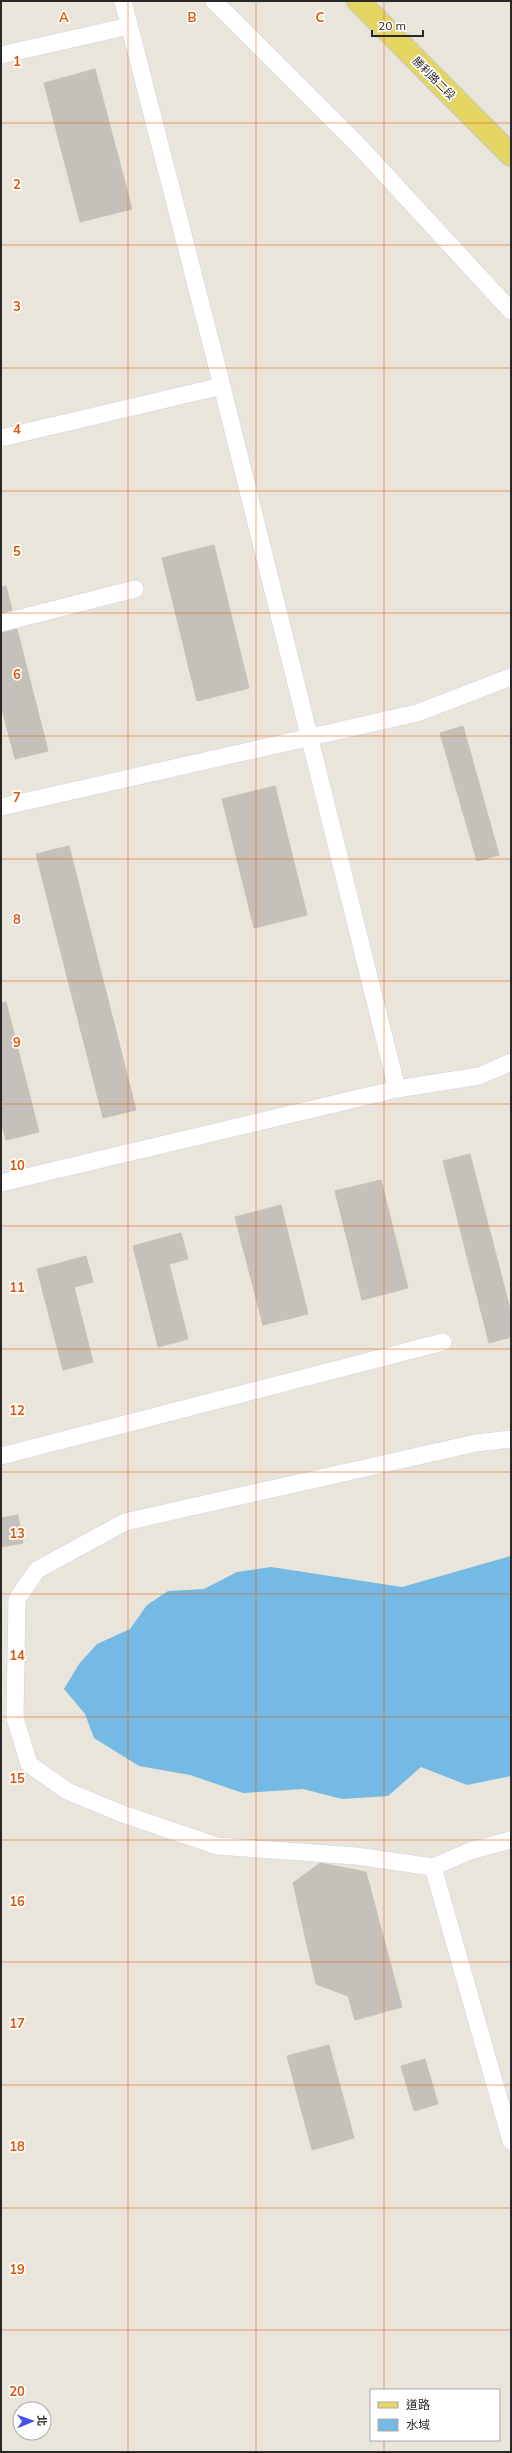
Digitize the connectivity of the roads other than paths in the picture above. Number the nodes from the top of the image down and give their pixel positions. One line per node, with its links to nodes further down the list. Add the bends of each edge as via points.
1 (123, 1): 4 (lane)
2 (214, 1): 7 (lane, via 360,146)
3 (358, 1): 6 (main road, 勝利路二段)
4 (129, 26): 5 (lane); 8 (lane)
5 (1, 55)
6 (511, 155)
7 (511, 311)
8 (222, 386): 9 (lane); 13 (lane)
9 (1, 438)
10 (135, 589): 11 (lane)
11 (1, 623)
12 (511, 677): 13 (lane, via 417,713)
13 (309, 738): 14 (lane); 16 (lane)
14 (1, 807)
15 (511, 1062): 16 (lane, via 479,1076)
16 (397, 1088): 17 (lane)
17 (1, 1183)
18 (443, 1342): 20 (lane)
19 (511, 1439): 22 (lane, via 476,1443 125,1522 36,1570 16,1599 15,1718 29,1764 67,1791 123,1814 217,1846 356,1856)
20 (1, 1456)
21 (511, 1840): 22 (lane, via 470,1851)
22 (433, 1867): 23 (lane)
23 (511, 2141)

